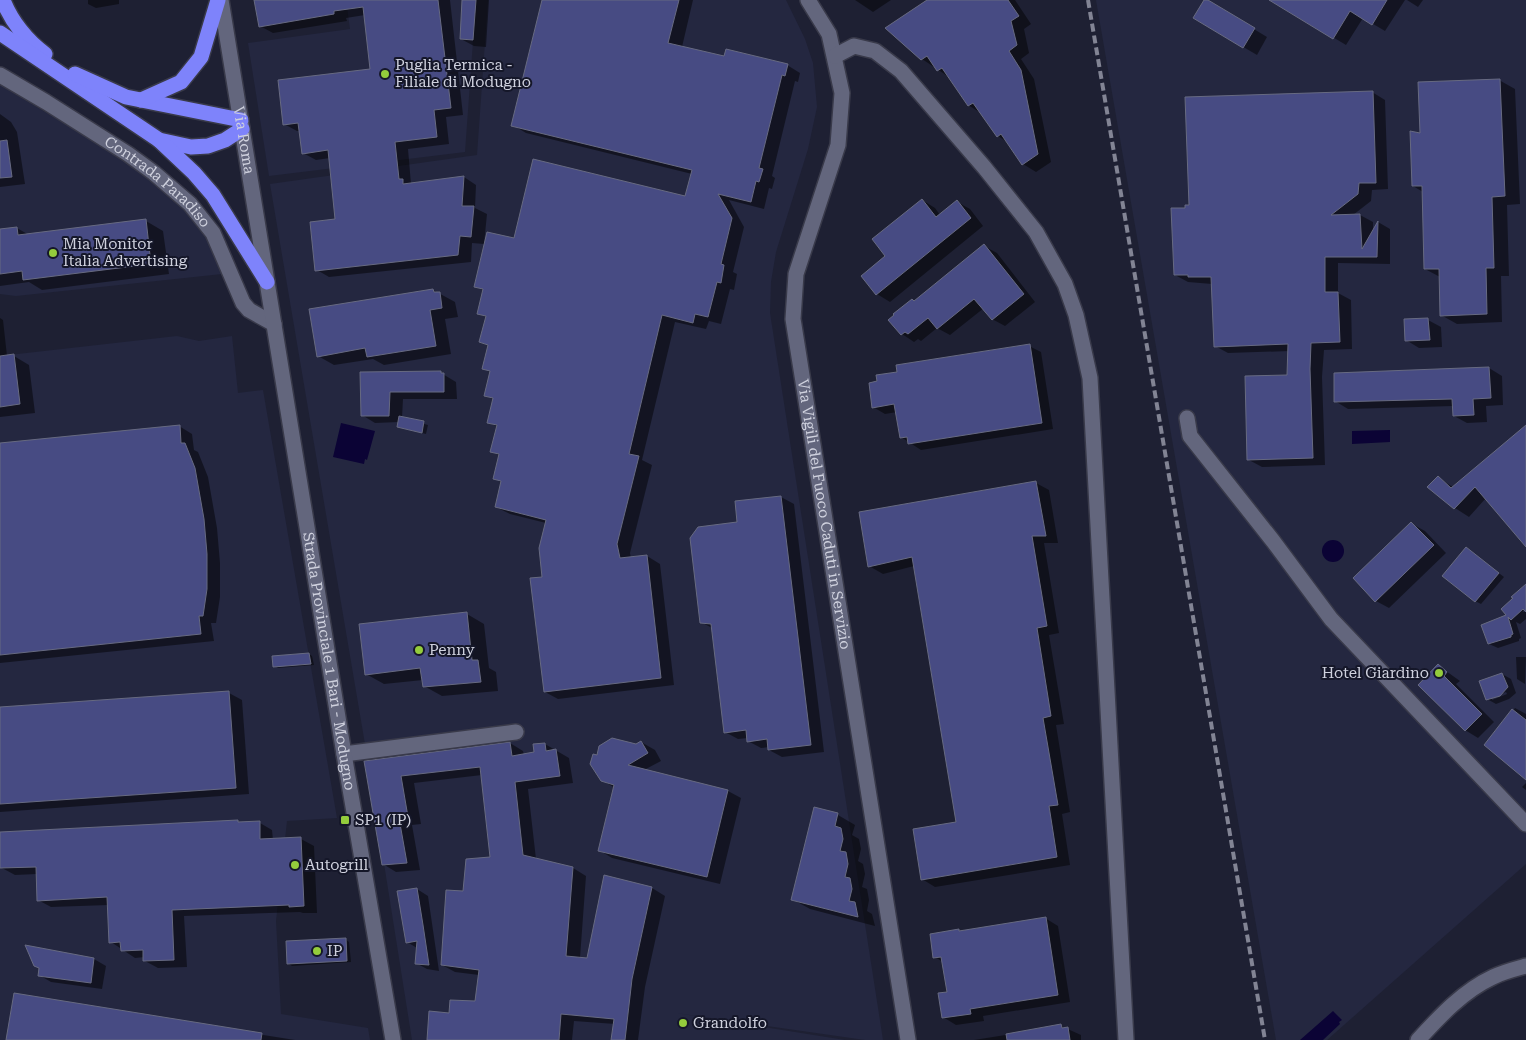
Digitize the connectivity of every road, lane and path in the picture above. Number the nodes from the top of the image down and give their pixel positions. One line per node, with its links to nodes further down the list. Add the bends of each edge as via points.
1 (4, 0): 7 (highway, via 22,31 62,68 126,97)
2 (219, 0): 7 (highway, via 201,57 181,82); 8 (street, Via Roma)
3 (808, 0): 5 (street, Via Vigili del Fuoco Caduti in Servizio, via 829,34)
4 (0, 33): 9 (highway)
5 (835, 56): 18 (street, Via Vigili del Fuoco Caduti in Servizio, via 842,93 838,144 796,274 793,319); 19 (street, via 854,46 875,50 900,71 1036,232 1066,284 1076,315 1090,378)
6 (0, 75): 11 (street, Contrada Paradiso, via 128,154 175,190 213,233 243,304)
7 (141, 100): 8 (highway)
8 (241, 124): 9 (highway, via 225,140 208,146 191,147); 10 (street, Via Roma)
9 (159, 140): 10 (highway, via 213,195)
10 (267, 282): 11 (street, Strada Provinciale 1 Bari - Modugno)
11 (274, 324): 14 (street, Strada Provinciale 1 Bari - Modugno)
12 (1187, 418): 15 (street, via 1190,436 1331,619)
13 (516, 732): 14 (street)
14 (344, 754): 17 (street, Strada Provinciale 1 Bari - Modugno)
15 (1526, 824)
16 (1526, 966): 20 (street, via 1475,987)
17 (392, 1040)
18 (908, 1040)
19 (1126, 1040)
20 (1418, 1040)

